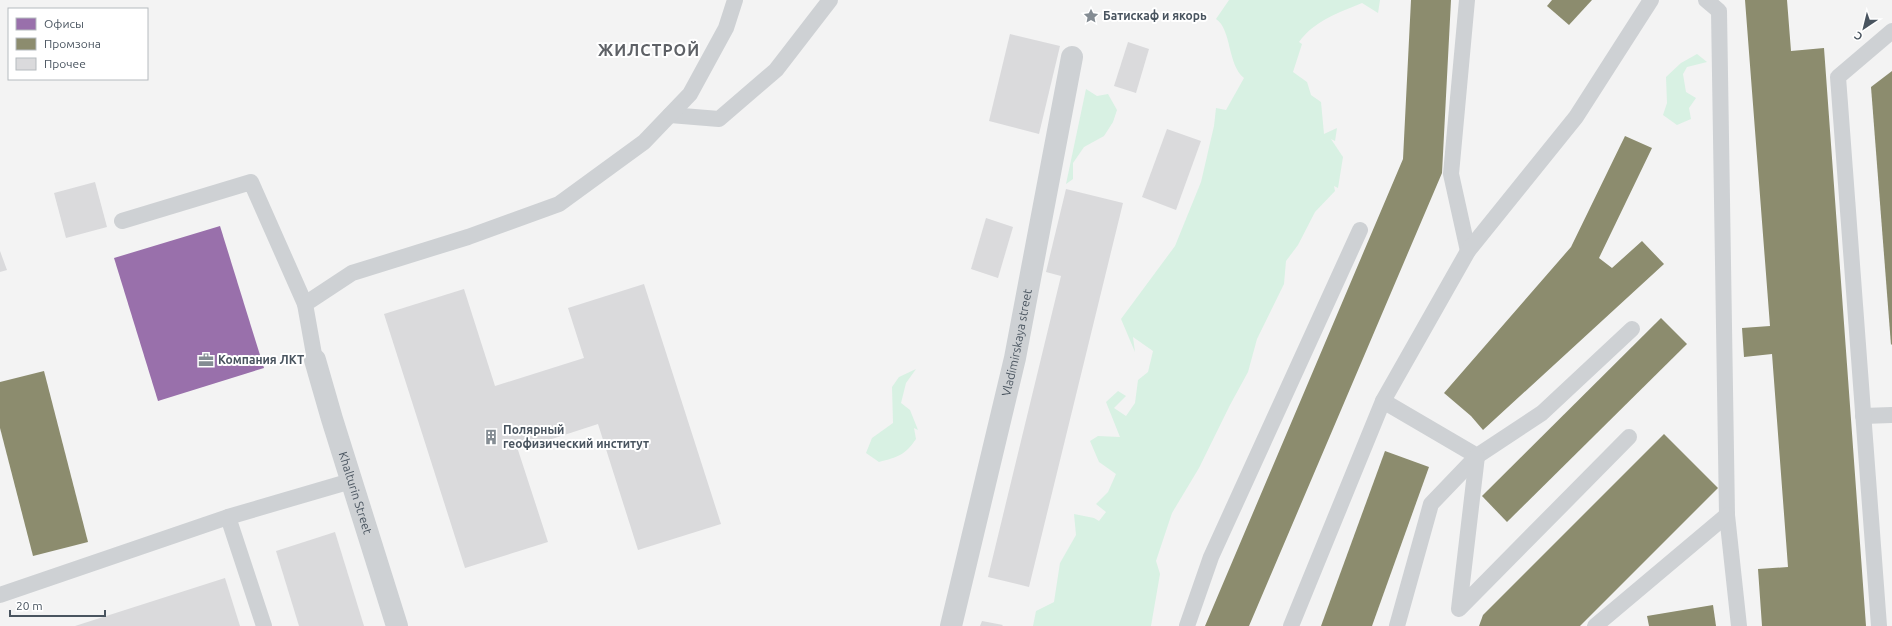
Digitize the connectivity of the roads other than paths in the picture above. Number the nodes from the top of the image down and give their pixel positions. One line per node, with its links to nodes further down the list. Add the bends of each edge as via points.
1 (735, 0): 8 (lane, via 726,28 690,94)
2 (830, 0): 8 (lane, via 776,70 719,119)
3 (1467, 0): 11 (lane, via 1451,174)
4 (1651, 0): 11 (lane, via 1576,117)
5 (1706, 0): 21 (lane, via 1719,11)
6 (1892, 31): 17 (lane, via 1838,77)
7 (1072, 57): 26 (street, Vladimirskaya street, via 1015,358)
8 (670, 115): 12 (lane, via 644,142 559,204 468,237 352,274)
9 (122, 221): 12 (lane, via 251,182)
10 (1360, 230): 27 (lane, via 1211,557)
11 (1468, 251): 15 (lane)
12 (305, 304): 14 (lane)
13 (1632, 329): 19 (lane, via 1542,413)
14 (315, 360): 20 (street, Khalturin Street)
15 (1383, 401): 19 (lane); 28 (lane)
16 (1892, 415): 17 (lane)
17 (1863, 416): 32 (lane)
18 (1629, 437): 19 (lane, via 1459,609)
19 (1477, 456): 29 (lane, via 1431,504)
20 (351, 480): 22 (lane); 25 (street, Khalturin Street)
21 (1727, 515): 30 (lane); 31 (lane)
22 (228, 517): 23 (lane); 24 (lane)
23 (0, 595)
24 (264, 626)
25 (397, 626)
26 (951, 626)
27 (1187, 626)
28 (1291, 626)
29 (1397, 626)
30 (1595, 626)
31 (1739, 626)
32 (1879, 626)

